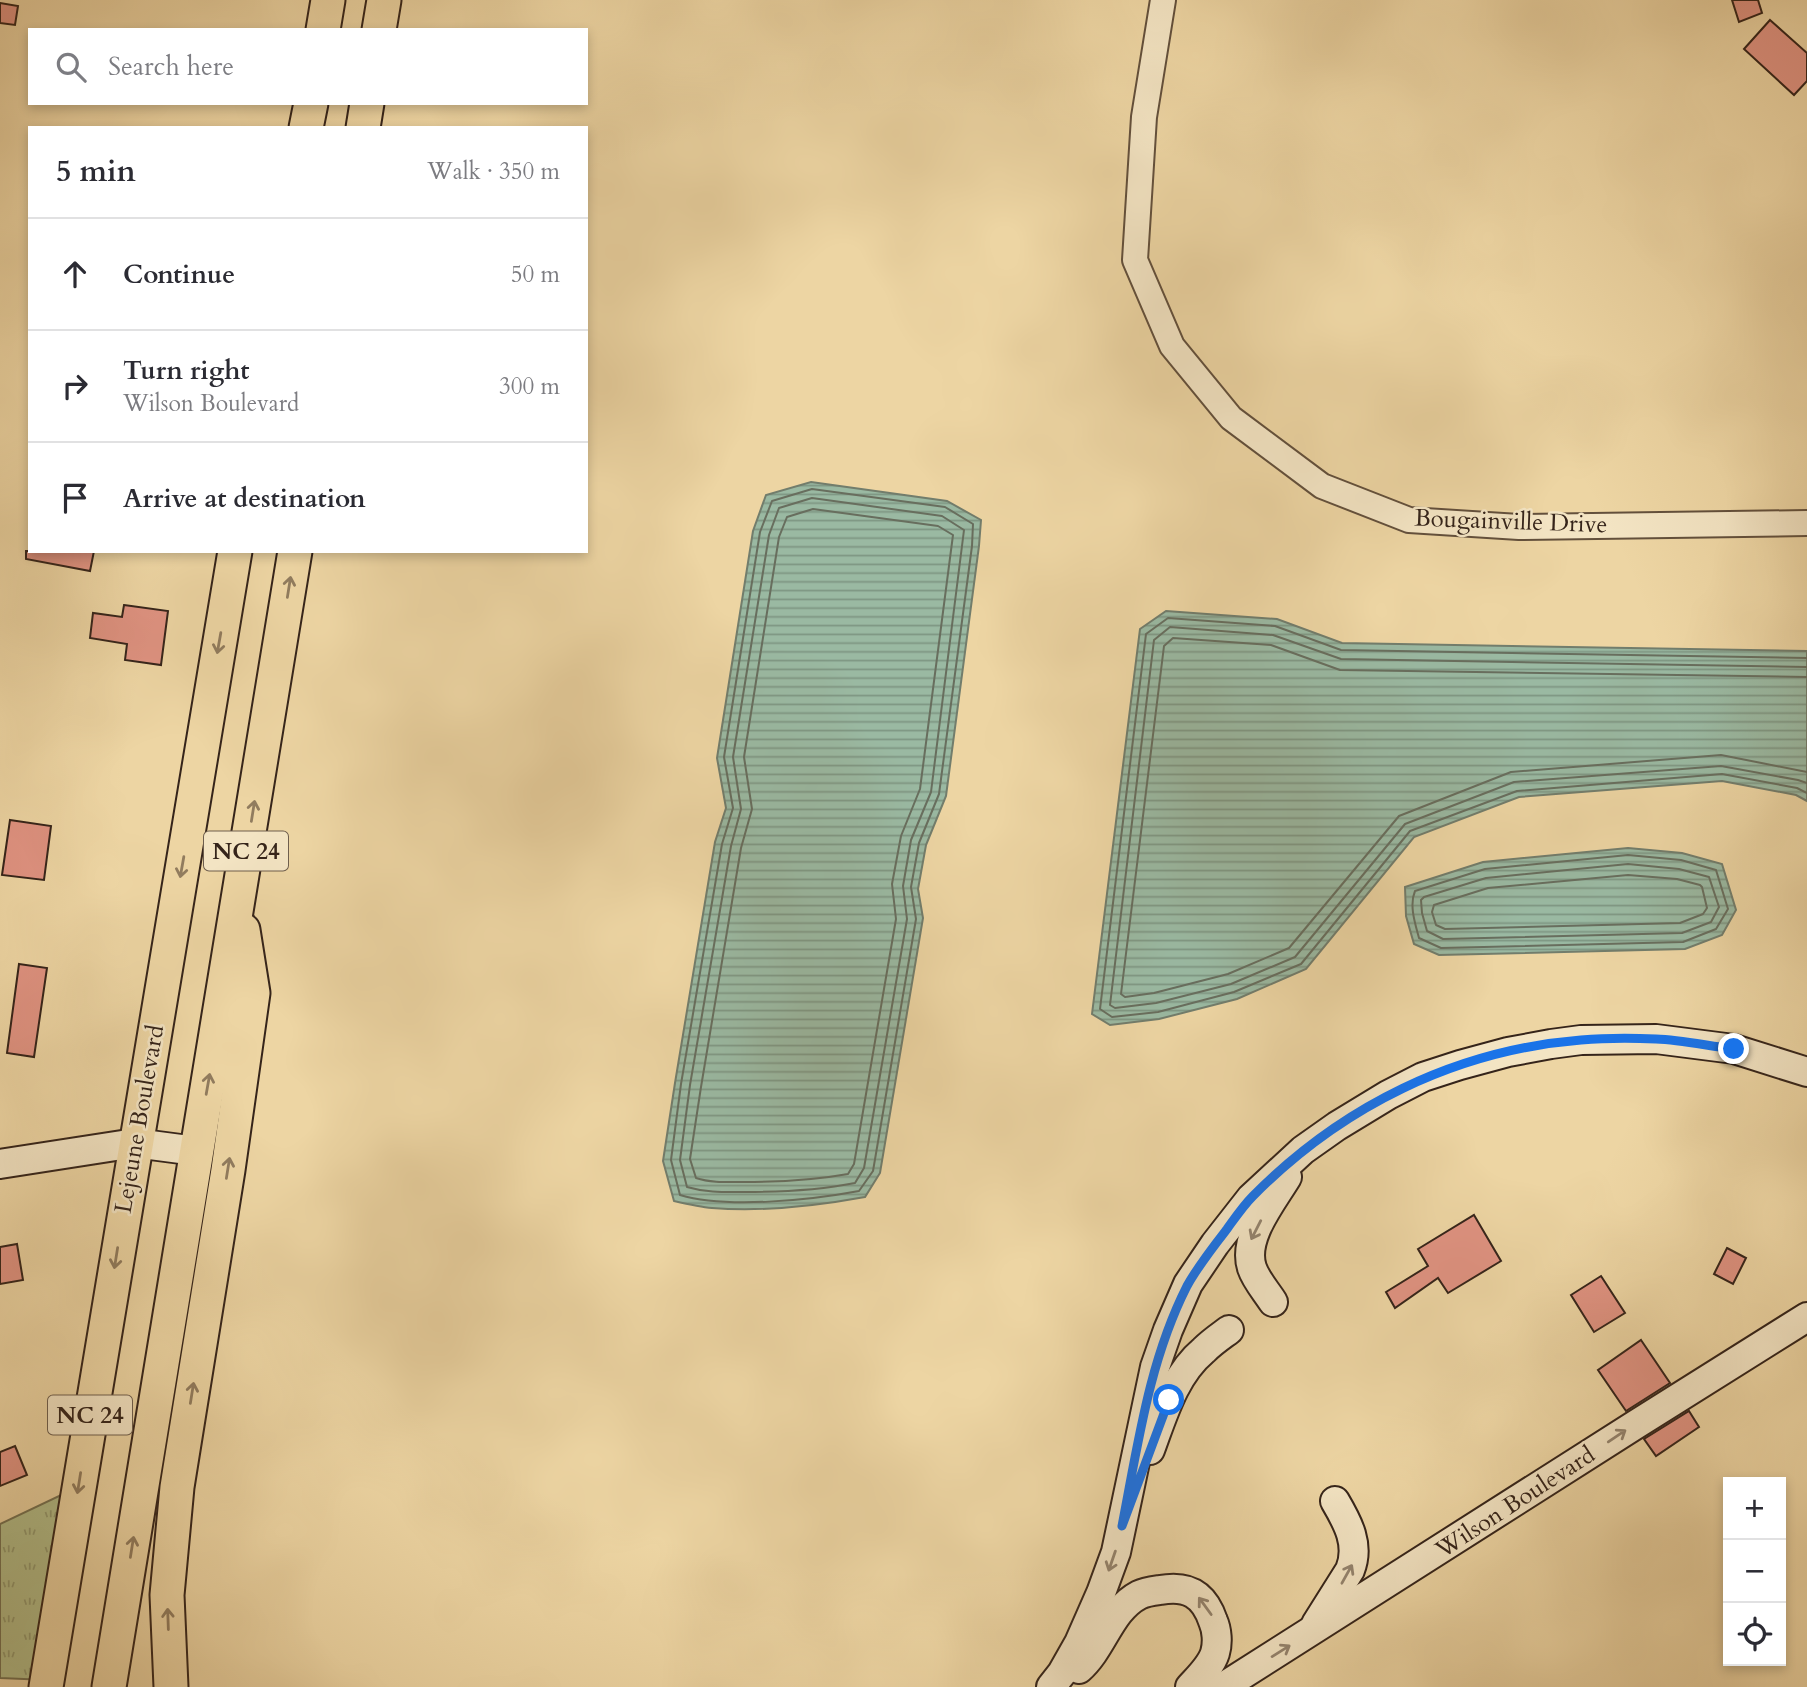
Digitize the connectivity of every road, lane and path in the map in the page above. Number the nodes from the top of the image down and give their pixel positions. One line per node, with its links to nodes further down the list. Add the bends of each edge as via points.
1 (328, 0): 4 (highway)
2 (384, 0): 5 (highway)
3 (1163, 0): 10 (street, Bougainville Drive, via 1144,117 1135,260 1172,346 1231,418 1322,486 1409,520 1519,527)
4 (323, 28)
5 (379, 28)
6 (311, 105): 8 (highway)
7 (367, 105): 9 (highway)
8 (306, 126)
9 (363, 126)
10 (1807, 523)
11 (235, 553): 15 (highway, Lejeune Boulevard / NC 24, one-way to 15)
12 (295, 553): 13 (highway, NC 24, one-way to 12)
13 (238, 903): 17 (highway, NC 24, one-way to 13); 27 (highway, one-way to 13, via 167,1595 177,1487 253,993)
14 (1807, 1072): 16 (main road, via 1734,1049 1656,1039 1551,1044 1423,1077)
15 (135, 1143): 17 (main road); 18 (main road); 25 (highway, Lejeune Boulevard / NC 24, one-way to 25)
16 (1303, 1150): 19 (main road, one-way to 19, via 1249,1249 1253,1271); 23 (main road, via 1251,1198 1188,1284 1154,1367)
17 (197, 1151): 26 (highway, NC 24, one-way to 17)
18 (0, 1164)
19 (1273, 1302)
20 (1807, 1317): 24 (main road, Wilson Boulevard, one-way to 20)
21 (1229, 1329): 23 (main road, via 1202,1351 1178,1381)
22 (1335, 1502): 24 (main road, one-way to 22, via 1353,1562 1353,1537)
23 (1122, 1526): 28 (main road, one-way to 28, via 1079,1643)
24 (1311, 1632): 31 (main road, Wilson Boulevard, one-way to 24)
25 (46, 1687)
26 (108, 1687)
27 (171, 1687)
28 (1051, 1687)
29 (1060, 1687): 30 (main road, one-way to 29, via 1215,1655 1216,1627 1203,1600 1179,1588 1140,1595 1126,1604 1084,1665)
30 (1190, 1687)
31 (1223, 1687)

